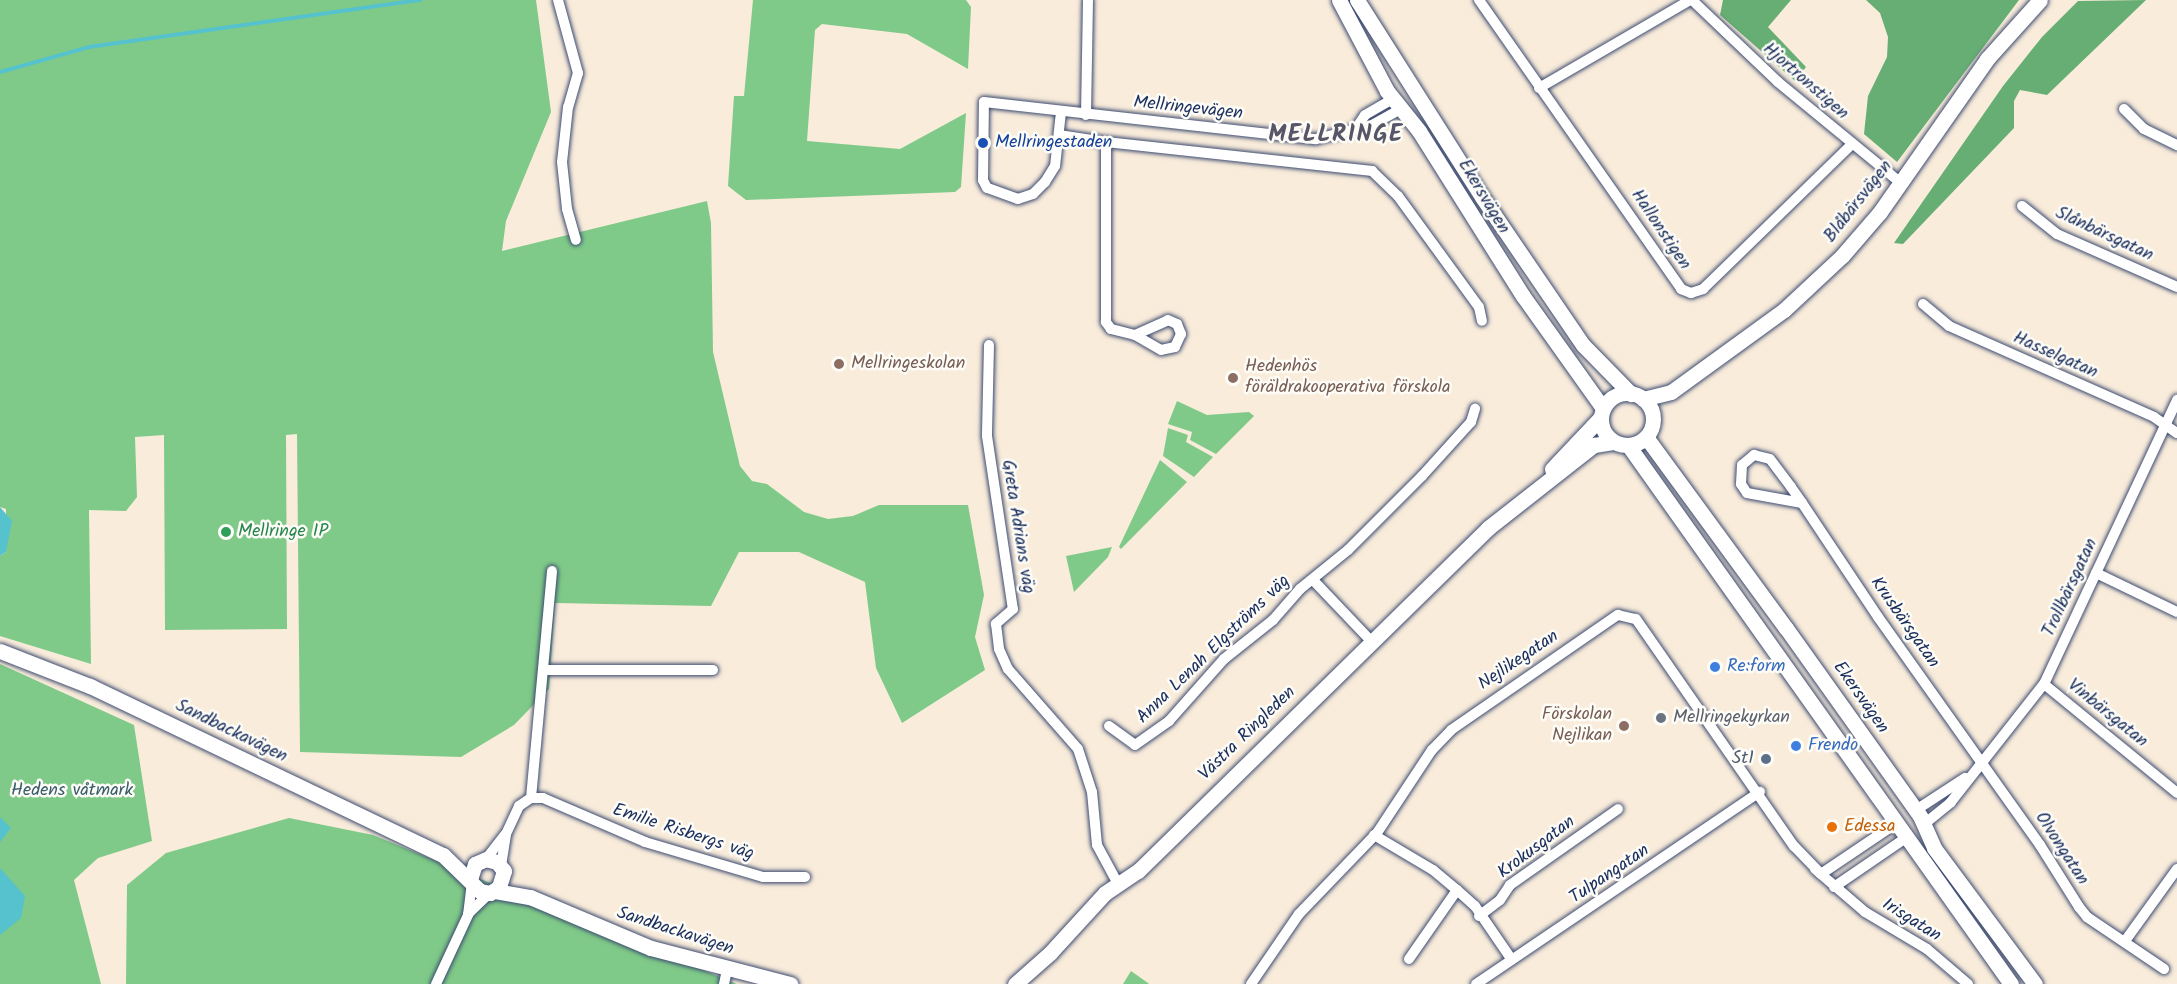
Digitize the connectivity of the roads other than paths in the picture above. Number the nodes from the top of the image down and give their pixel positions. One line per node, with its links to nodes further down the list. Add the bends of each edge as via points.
1 (558, 0): 20 (street, via 578,73 568,107 562,162 567,209)
2 (1088, 0): 13 (street)
3 (1339, 0): 10 (street, Ekersvägen)
4 (1357, 0): 9 (street, Ekersvägen)
5 (1479, 0): 8 (street, Hallonstigen)
6 (1691, 0): 8 (street); 16 (street, Hjortronstigen, via 1778,82)
7 (2040, 0): 18 (street, Blåbärsvägen, via 1987,59)
8 (1539, 88): 16 (street, Hallonstigen, via 1681,289 1691,293 1702,289)
9 (1415, 92): 10 (street); 27 (street, Ekersvägen, via 1583,345)
10 (1397, 104): 13 (street, Mellringevägen, via 1370,126 1316,138); 30 (street, Ekersvägen, via 1438,159)
11 (2124, 108): 17 (street, via 2144,129)
12 (1061, 112): 13 (street, Mellringevägen); 14 (street, Mellringevägen); 14 (street, Mellringevägen, via 984,102 983,180 987,189 1017,199 1033,194 1055,166)
13 (1086, 115)
14 (1059, 135): 15 (street)
15 (1106, 142): 23 (street, via 1372,171 1398,196 1479,307); 24 (street, via 1106,322 1120,333)
16 (1852, 144): 18 (street, Hjortronstigen)
17 (2177, 145)
18 (1901, 183): 26 (street, Blåbärsvägen, via 1817,282)
19 (2022, 206): 21 (street, Slånbärsgatan, via 2057,234)
20 (576, 240)
21 (2177, 287)
22 (1923, 304): 31 (street, Hasselgatan, via 1949,326 2154,417)
23 (1482, 321)
24 (1135, 335)
25 (989, 345): 66 (street, Greta Adrians väg, via 987,436 1013,609 996,624 999,649 1008,669 1078,749 1092,792 1097,845)
26 (1671, 392): 27 (street, Blåbärsvägen); 32 (street, Blåbärsvägen)
27 (1637, 397): 30 (street, via 1612,398); 32 (street, via 1651,410)
28 (2177, 400): 31 (street, Trollbärsgatan)
29 (1475, 409): 39 (street, Anna Lenah Elgströms väg, via 1471,422 1422,476)
30 (1602, 413): 34 (street, via 1605,434); 35 (street, Västra Ringleden)
31 (2166, 427): 33 (street, Hasselgatan); 38 (street, Trollbärsgatan)
32 (1649, 431): 34 (street); 53 (street, Ekersvägen)
33 (2177, 433)
34 (1621, 443): 35 (street, Västra Ringleden, via 1594,445); 54 (street)
35 (1560, 468): 41 (street, Västra Ringleden)
36 (1802, 503): 36 (street, Krusbärsgatan, via 1747,493 1741,484 1742,465 1754,455 1770,459); 47 (street, Krusbärsgatan)
37 (552, 571): 43 (street)
38 (2096, 573): 40 (street); 45 (street, Trollbärsgatan)
39 (1313, 580): 41 (street, Anna Lenah Elgströms väg); 46 (street, Anna Lenah Elgströms väg, via 1273,620 1224,659 1189,701 1145,739 1131,745)
40 (2177, 612)
41 (1371, 641): 66 (street, Västra Ringleden, via 1138,871)
42 (0, 651): 59 (street, Sandbackavägen, via 64,675)
43 (544, 670): 44 (street); 51 (street)
44 (712, 670)
45 (2044, 684): 47 (street, Trollbärsgatan); 50 (street, Vinbärsgatan)
46 (1109, 726)
47 (1981, 761): 48 (street, Trollbärsgatan); 72 (street, Olvongatan, via 2079,907 2087,917)
48 (1970, 774): 53 (street, Trollbärsgatan); 55 (street, Trollbärsgatan, via 1951,802)
49 (1760, 792): 57 (street, Nejlikegatan, via 1636,619 1618,615 1451,730 1432,750); 65 (street, Nejlikegatan, via 1804,859); 74 (street, Tulpangatan)
50 (2177, 793)
51 (531, 798): 56 (street, via 519,806); 63 (street, Emilie Risbergs väg, via 543,798 645,842 763,877)
52 (1618, 808): 71 (street, Krokusgatan, via 1510,885 1500,900)
53 (1916, 810): 54 (street); 55 (street, Ekersvägen)
54 (1898, 822): 58 (street); 65 (street)
55 (1923, 825): 58 (street); 84 (street, Ekersvägen, via 1934,848)
56 (506, 834): 60 (street); 61 (street)
57 (1374, 835): 67 (street, via 1433,870); 80 (street, Nejlikegatan, via 1299,914)
58 (1907, 837): 65 (street); 83 (street)
59 (443, 855): 60 (street, Sandbackavägen); 64 (street, Sandbackavägen)
60 (483, 860): 61 (street); 64 (street, via 472,868)
61 (502, 869): 68 (street, via 502,883); 69 (street, Sandbackavägen)
62 (2177, 869): 72 (street)
63 (804, 877)
64 (471, 881): 68 (street, via 480,891); 70 (street)
65 (1828, 881): 82 (street, Irisgatan, via 1865,912 1927,950)
66 (1119, 884): 79 (street, Västra Ringleden, via 1105,893 1075,928)
67 (1457, 890): 71 (street, via 1475,906); 73 (street)
68 (493, 892): 69 (street, Sandbackavägen); 70 (street)
69 (530, 897): 76 (street, Sandbackavägen)
70 (468, 915): 78 (street)
71 (1479, 916): 74 (street)
72 (2125, 941): 75 (street, Olvongatan)
73 (1409, 959)
74 (1512, 960): 81 (street, Tulpangatan)
75 (2164, 969)
76 (725, 977): 77 (street, Sandbackavägen)
77 (784, 983)
78 (436, 984)
79 (1015, 984)
80 (1251, 984)
81 (1476, 984)
82 (1968, 984)
83 (2011, 984)
84 (2035, 984)

